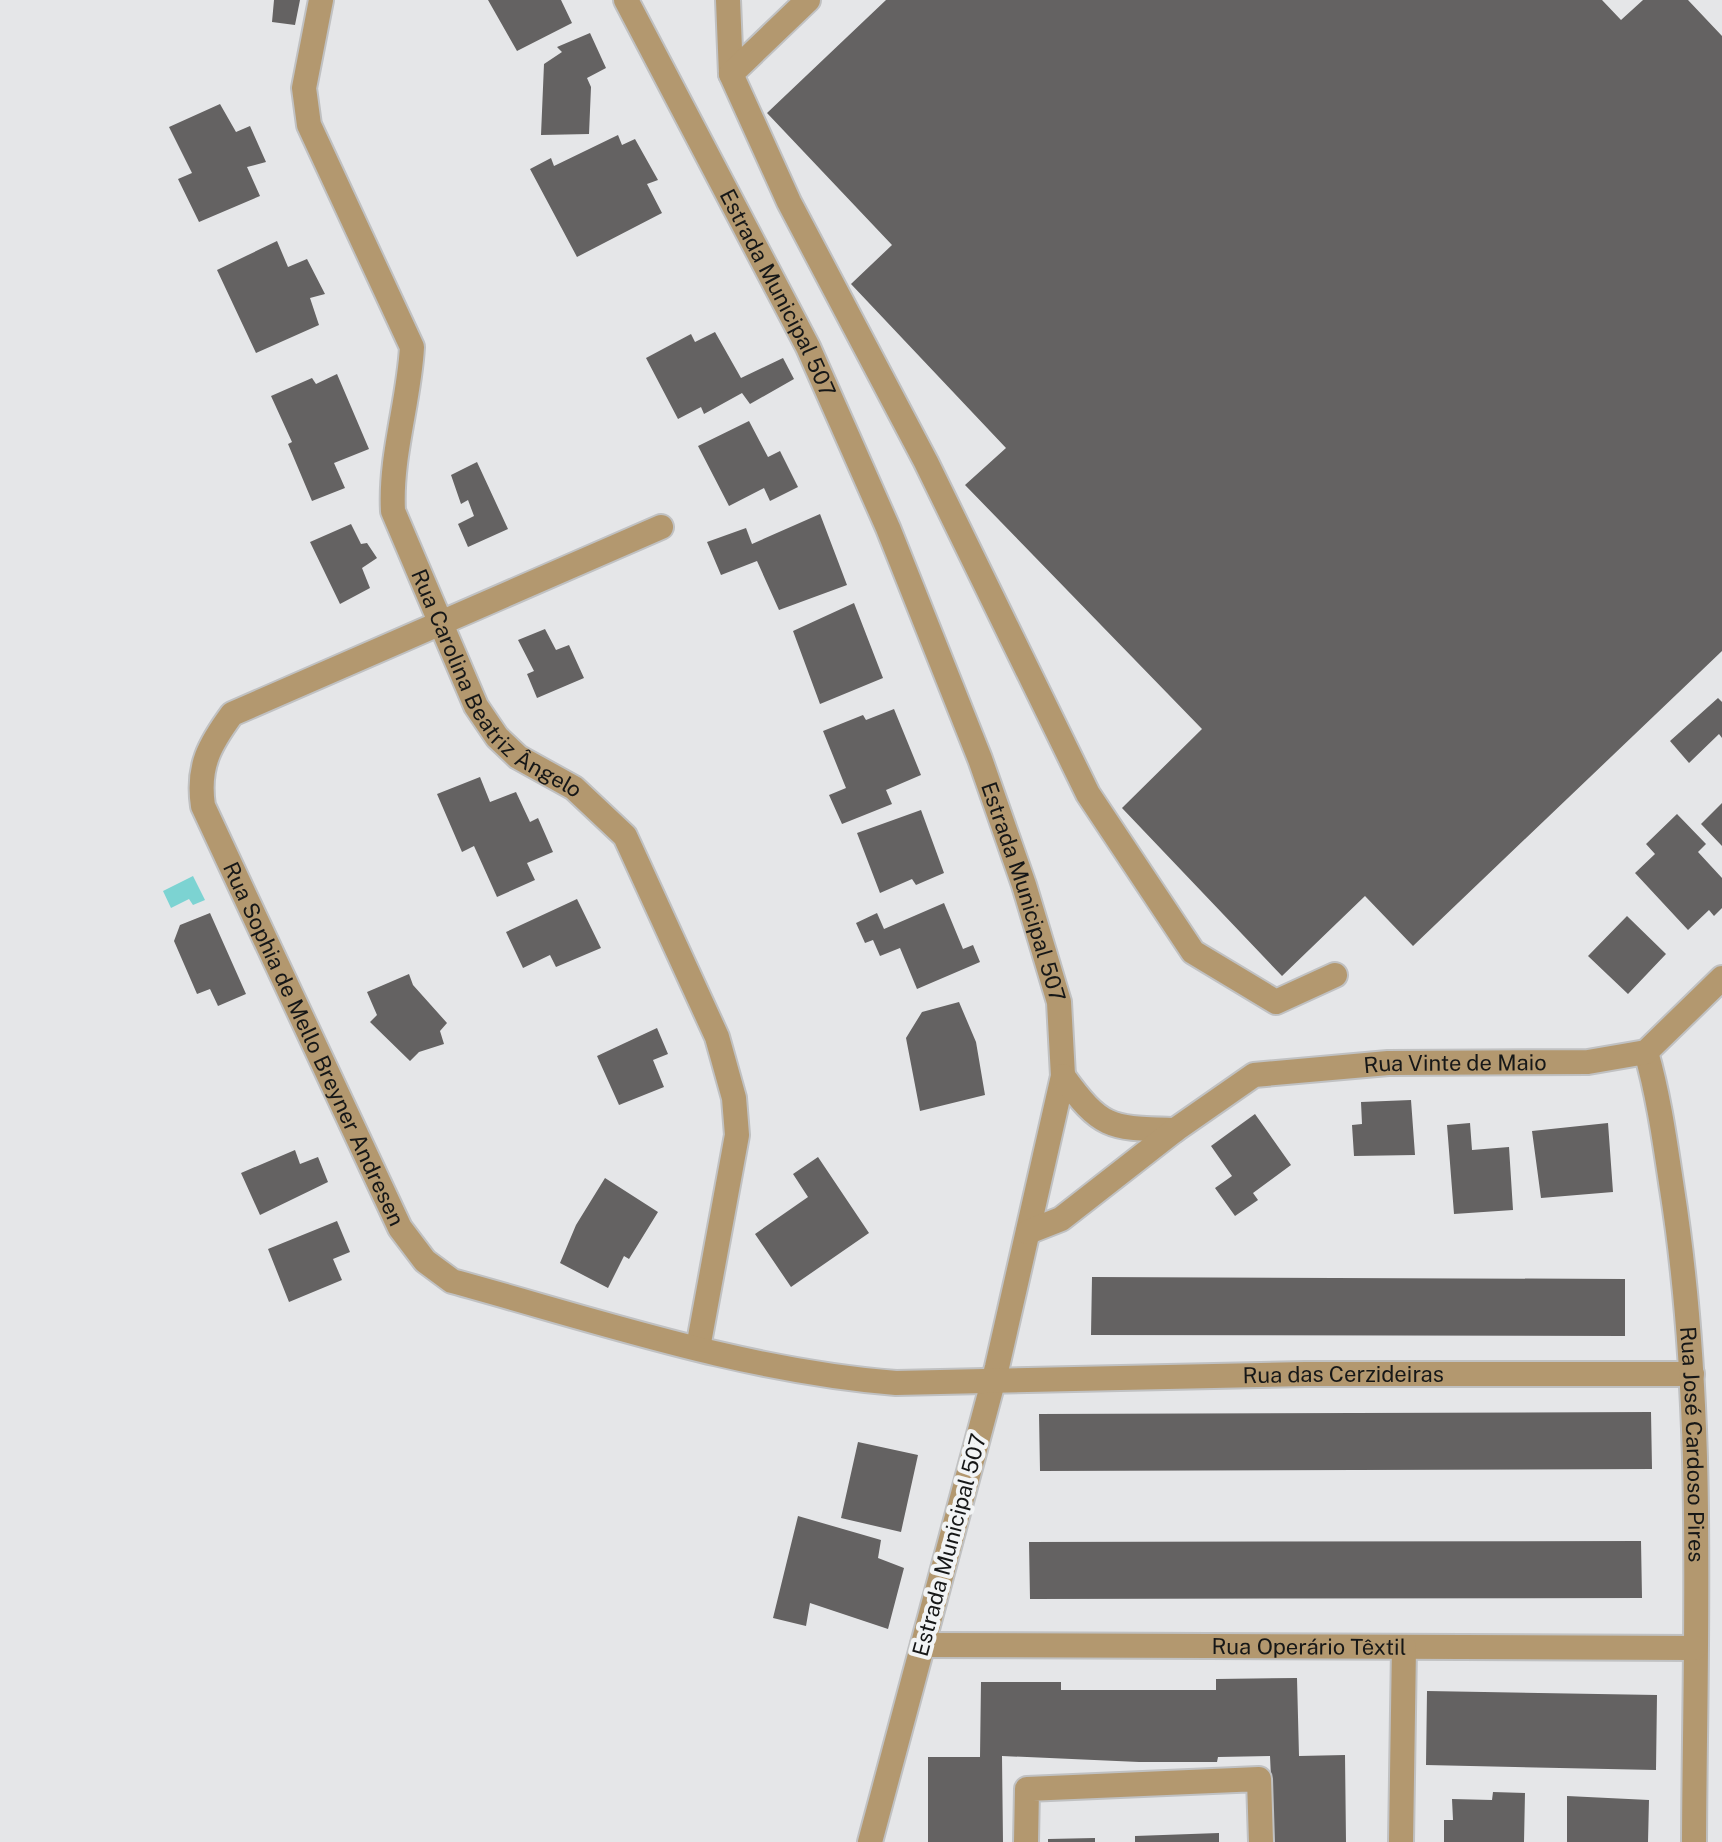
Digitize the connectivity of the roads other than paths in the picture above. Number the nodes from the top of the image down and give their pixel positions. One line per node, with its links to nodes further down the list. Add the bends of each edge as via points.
1 (321, 0): 7 (street, Rua Carolina Beatriz Ângelo, via 304,88 309,125 412,347 391,477 393,511)
2 (626, 0): 11 (street, Estrada Municipal 507, via 808,347 888,528 1024,885 1059,1002)
3 (728, 0): 5 (street)
4 (808, 0): 5 (street)
5 (731, 74): 8 (street, via 789,202 926,462 1088,794 1193,952 1276,1002)
6 (661, 527): 7 (street, Rua Sophia de Mello Breyner Andresen)
7 (440, 623): 14 (street, Rua Carolina Beatriz Ângelo, via 476,706 497,737 518,757 574,788 625,836 717,1037 734,1098 737,1135); 14 (street, Rua Sophia de Mello Breyner Andresen, via 232,714 206,750 200,784 203,806 400,1228 425,1261 452,1281)
8 (1335, 975)
9 (1722, 978): 10 (street)
10 (1646, 1052): 12 (street, Rua Vinte de Maio, via 1588,1062 1388,1063 1254,1075); 15 (street, Rua José Cardoso Pires, via 1656,1085 1688,1286)
11 (1063, 1076): 12 (street, via 1089,1112 1112,1126); 13 (street, Estrada Municipal 507)
12 (1175, 1130): 13 (street, Rua Vinte de Maio, via 1061,1219)
13 (1028, 1232): 16 (street, Estrada Municipal 507)
14 (698, 1348): 16 (street, Rua Sophia de Mello Breyner Andresen, via 829,1377 896,1383)
15 (1692, 1374): 16 (street, Rua das Cerzideiras); 19 (street, Rua José Cardoso Pires)
16 (994, 1378): 17 (street, Estrada Municipal 507)
17 (923, 1645): 18 (street, Rua Operário Têxtil); 20 (street, Estrada Municipal 507)
18 (1404, 1647): 19 (street, Rua Operário Têxtil); 23 (street)
19 (1695, 1648): 24 (street, Rua José Cardoso Pires)
20 (870, 1842)
21 (1026, 1842): 22 (street, via 1027,1789 1259,1779)
22 (1261, 1842)
23 (1401, 1842)
24 (1694, 1842)

